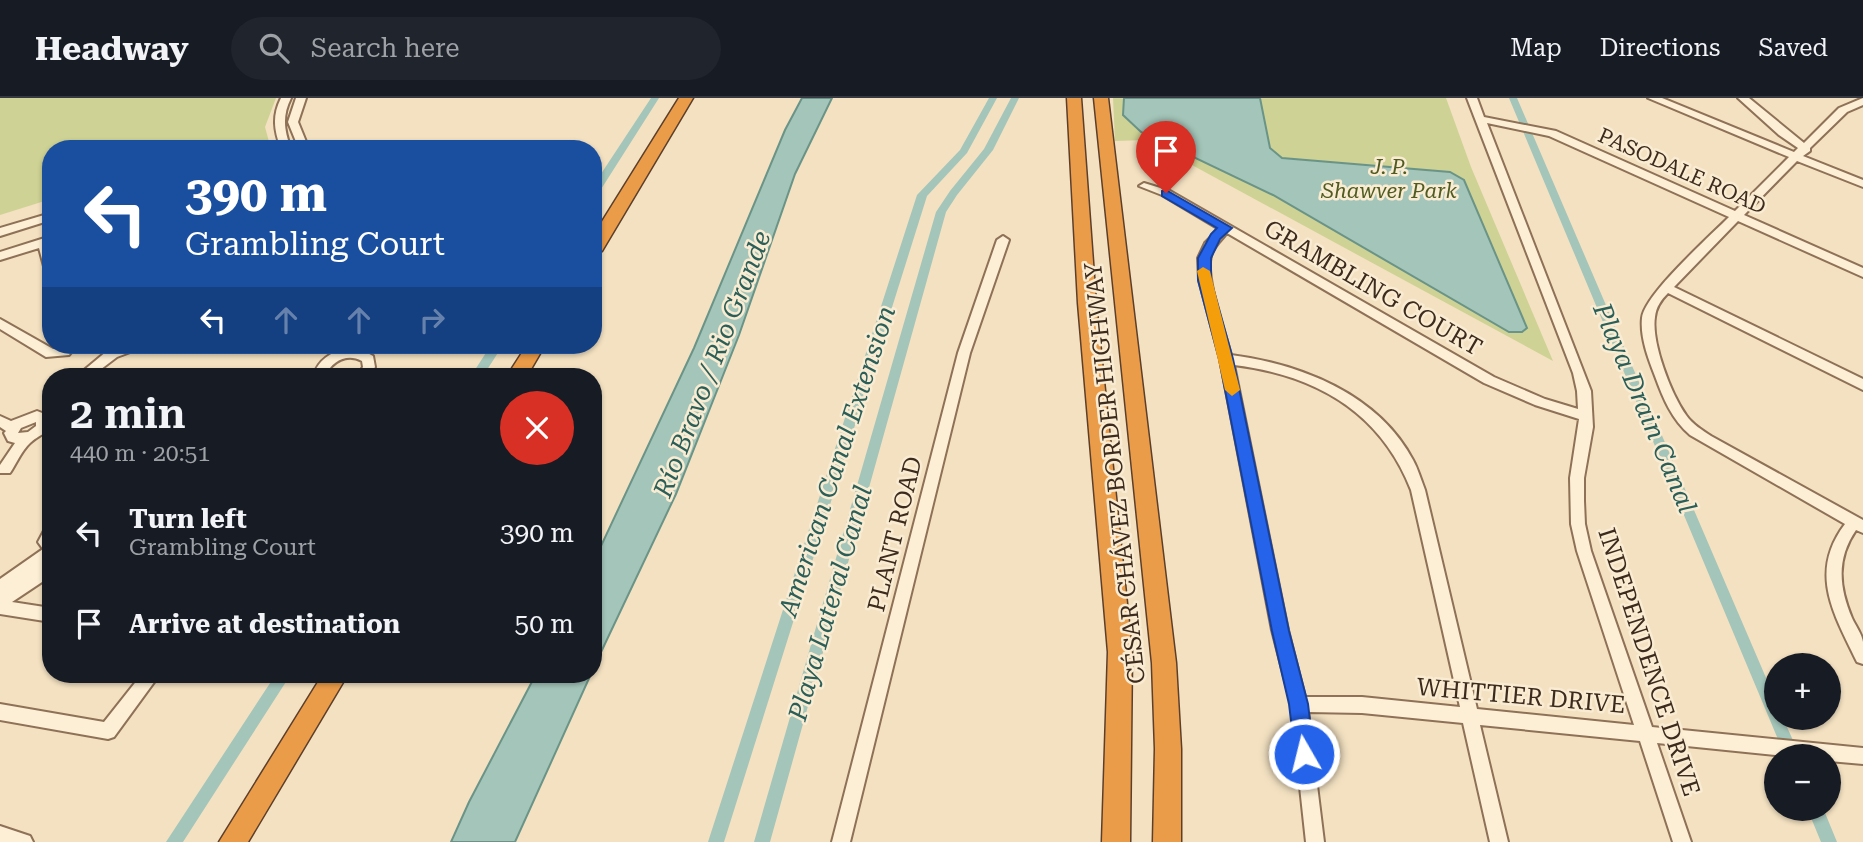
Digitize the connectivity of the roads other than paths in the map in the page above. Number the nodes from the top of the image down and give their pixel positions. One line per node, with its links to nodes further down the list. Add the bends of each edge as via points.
1 (286, 98): 11 (street, via 278,111)
2 (301, 98): 12 (street, via 293,122)
3 (686, 98): 22 (highway)
4 (1074, 98): 62 (highway, CÉSAR CHÁVEZ BORDER HIGHWAY, via 1087,303 1120,652)
5 (1101, 98): 63 (highway, CÉSAR CHÁVEZ BORDER HIGHWAY, via 1164,663)
6 (1472, 98): 10 (street, INDEPENDENCE DRIVE)
7 (1653, 98): 13 (street)
8 (1743, 98): 13 (street)
9 (1863, 101): 13 (street, via 1843,110)
10 (1481, 119): 17 (street, PASODALE ROAD, via 1537,129); 39 (street, INDEPENDENCE DRIVE, via 1579,373)
11 (283, 140)
12 (300, 140)
13 (1802, 153): 14 (street); 17 (street)
14 (1863, 184)
15 (1144, 186): 20 (street, GRAMBLING COURT, via 1166,193)
16 (42, 211): 19 (street)
17 (1738, 216): 26 (street, PASODALE ROAD); 27 (street)
18 (42, 219): 21 (street)
19 (0, 223)
20 (1226, 228): 34 (street, via 1209,246 1203,270); 39 (street, GRAMBLING COURT, via 1489,380)
21 (0, 232)
22 (602, 236)
23 (1003, 240): 61 (street, PLANT ROAD, via 964,354)
24 (42, 243): 25 (street)
25 (0, 256)
26 (1863, 273)
27 (1667, 288): 37 (street); 44 (street, via 1650,308 1647,332 1679,414 1698,435)
28 (0, 323): 29 (street)
29 (42, 343)
30 (112, 354): 35 (street)
31 (330, 354): 33 (street)
32 (339, 354): 33 (street)
33 (332, 358): 36 (street)
34 (1226, 359): 53 (street); 55 (street, via 1278,367 1322,384 1358,408 1399,448 1418,490)
35 (94, 368)
36 (321, 368)
37 (1863, 386)
38 (42, 414): 40 (street)
39 (1586, 416): 56 (street, INDEPENDENCE DRIVE, via 1577,478 1578,524)
40 (6, 425): 42 (street, via 13,437)
41 (42, 426): 42 (street)
42 (26, 438): 43 (street)
43 (5, 469)
44 (1858, 525): 50 (street, via 1842,536 1832,579 1837,604)
45 (42, 557): 47 (street)
46 (42, 575): 48 (street)
47 (0, 587)
48 (0, 605): 49 (street)
49 (42, 613)
50 (1863, 657)
51 (145, 683): 54 (street, via 108,732)
52 (330, 683): 60 (highway)
53 (1298, 704): 55 (street, WHITTIER DRIVE, via 1362,705); 64 (street)
54 (0, 712)
55 (1472, 718): 56 (street, WHITTIER DRIVE); 65 (street)
56 (1646, 732): 57 (street, WHITTIER DRIVE); 66 (street, INDEPENDENCE DRIVE)
57 (1863, 756)
58 (0, 835): 59 (street)
59 (24, 842)
60 (233, 842)
61 (841, 842)
62 (1116, 842)
63 (1167, 842)
64 (1315, 842)
65 (1499, 842)
66 (1682, 842)

